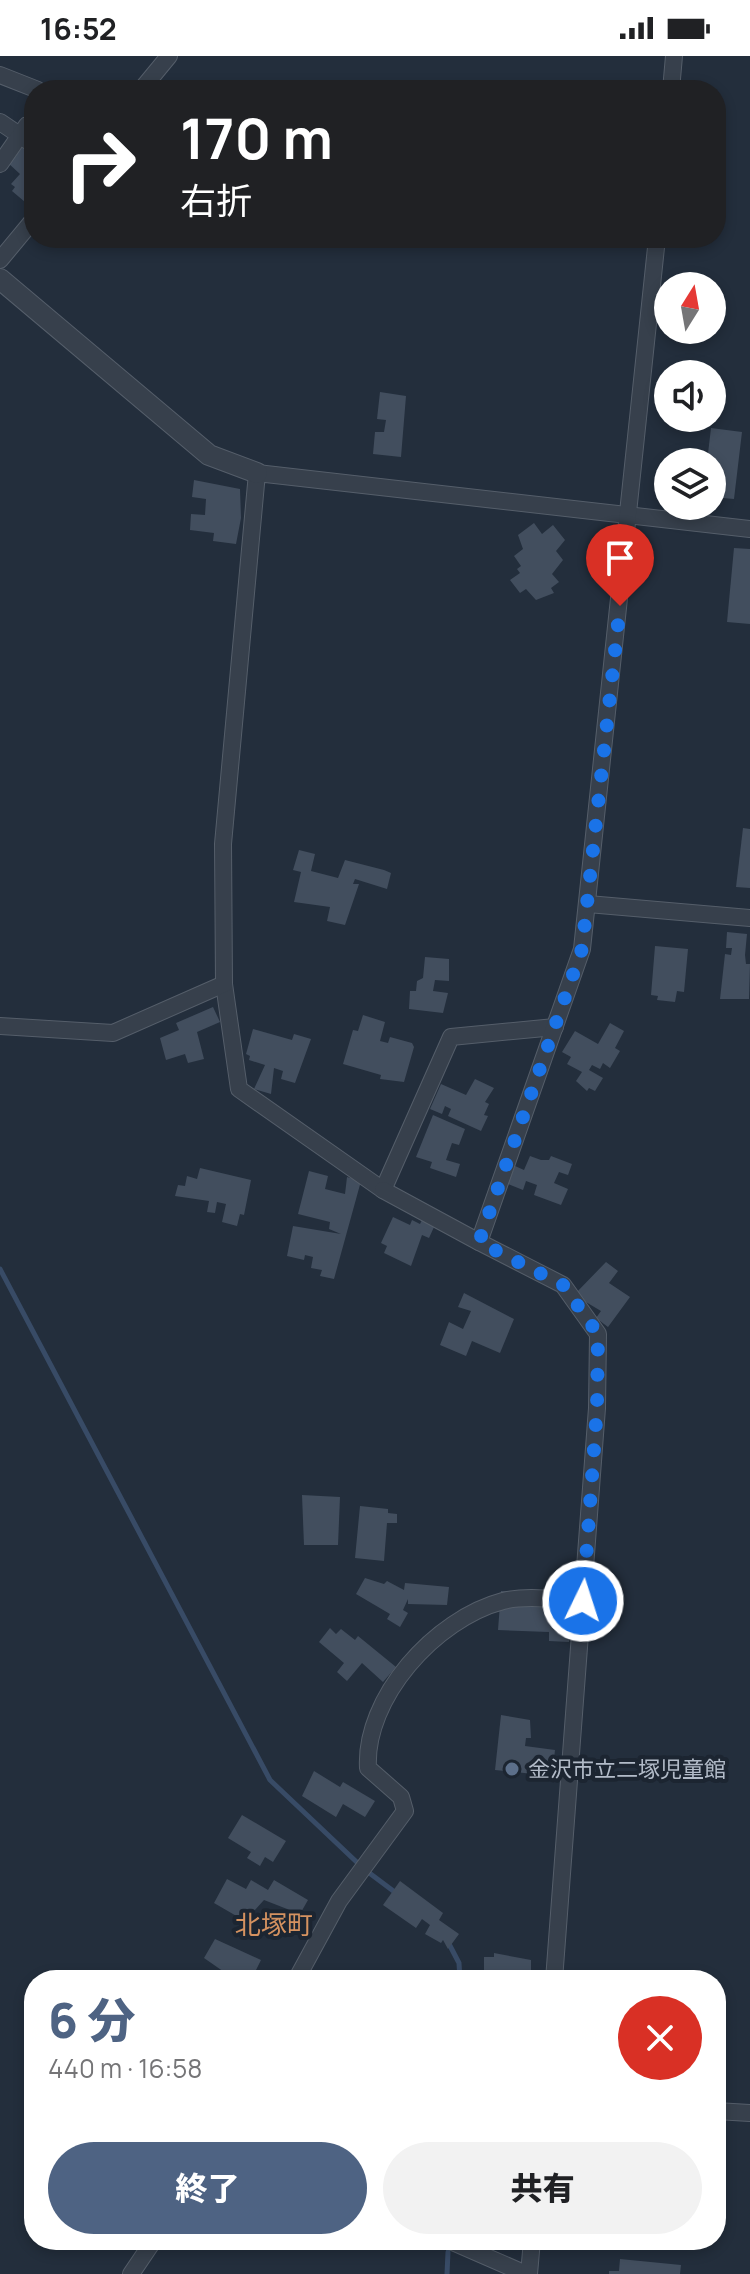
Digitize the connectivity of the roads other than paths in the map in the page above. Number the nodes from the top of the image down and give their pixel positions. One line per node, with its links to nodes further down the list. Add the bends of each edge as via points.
1 (169, 56): 4 (street)
2 (674, 56): 5 (street)
3 (0, 75): 6 (street)
4 (149, 80)
5 (672, 80)
6 (24, 84)
7 (0, 122): 8 (street)
8 (24, 134)
9 (24, 139): 10 (street)
10 (0, 164)
11 (24, 231): 13 (street)
12 (656, 248): 16 (street)
13 (0, 260)
14 (0, 279): 15 (street, via 209,455)
15 (257, 473): 16 (street); 20 (street, via 223,844)
16 (630, 517): 17 (street); 18 (street)
17 (750, 529)
18 (588, 904): 19 (street); 22 (street, via 582,949)
19 (750, 918)
20 (224, 984): 21 (street, via 113,1033); 23 (street, via 239,1089)
21 (0, 1026)
22 (555, 1027): 23 (street, via 451,1037); 24 (street)
23 (383, 1190): 24 (street)
24 (479, 1242): 25 (street, via 563,1285 598,1334)
25 (583, 1601): 26 (street, via 501,1601 427,1645 388,1695 367,1749 368,1768 401,1797 405,1811 339,1901); 27 (street)
26 (301, 1970)
27 (555, 1970)
28 (726, 2112): 29 (street)
29 (750, 2113)
30 (147, 2250): 33 (street)
31 (471, 2250): 34 (street)
32 (531, 2250): 34 (street)
33 (131, 2274)
34 (527, 2274)

